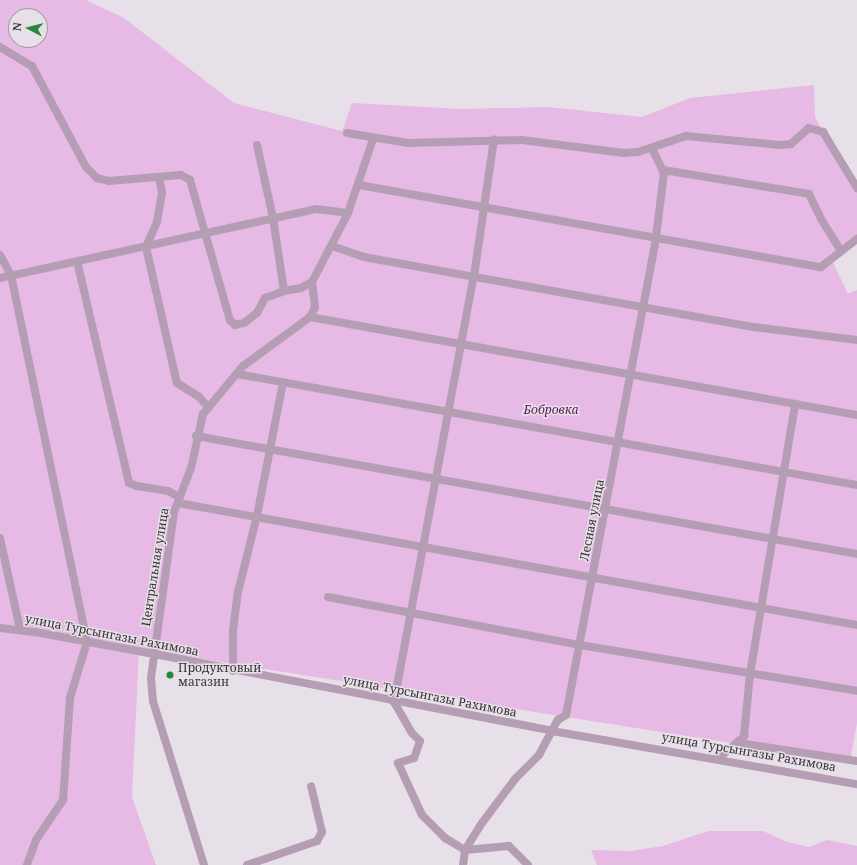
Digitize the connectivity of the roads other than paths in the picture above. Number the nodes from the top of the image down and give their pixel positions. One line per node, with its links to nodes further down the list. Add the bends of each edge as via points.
1 (0, 47): 8 (street, via 32,66 86,168 97,178 109,181)
2 (347, 134): 3 (street)
3 (373, 139): 4 (street, via 419,144); 9 (street)
4 (494, 139): 6 (street, via 522,140 624,153); 11 (street)
5 (257, 145): 13 (street)
6 (652, 148): 7 (street); 10 (street, via 686,136 780,146 791,144 809,128 823,132)
7 (663, 170): 15 (street, Лесная улица); 19 (street, via 809,194)
8 (159, 177): 14 (street, via 181,175 190,180); 18 (street, via 162,193 157,222)
9 (359, 185): 11 (street); 12 (street)
10 (857, 188)
11 (484, 207): 15 (street); 23 (street)
12 (348, 214): 13 (street, via 316,208); 17 (street)
13 (273, 218): 14 (street); 26 (street)
14 (206, 233): 18 (street); 26 (street, via 230,320 235,325 244,323 257,313 265,298)
15 (656, 238): 19 (street, via 821,267); 27 (street, Лесная улица)
16 (857, 239): 19 (street)
17 (332, 246): 23 (street, via 364,257); 25 (street)
18 (146, 247): 21 (street); 35 (street, via 177,383 198,396)
19 (841, 251)
20 (0, 255): 22 (street)
21 (77, 261): 22 (street); 44 (street, via 129,483 168,491)
22 (11, 275): 24 (street); 58 (street)
23 (474, 276): 27 (street); 30 (street)
24 (0, 278)
25 (312, 282): 26 (street, via 301,288); 28 (street, via 315,307)
26 (284, 291)
27 (643, 307): 29 (street, via 754,328); 32 (street, Лесная улица)
28 (310, 317): 30 (street); 31 (street, Центральная улица)
29 (857, 340)
30 (461, 344): 32 (street); 36 (street)
31 (237, 374): 33 (street); 35 (street, Центральная улица)
32 (631, 374): 34 (street); 39 (street, Лесная улица)
33 (283, 382): 36 (street); 40 (street)
34 (795, 404): 37 (street); 41 (street)
35 (209, 408): 38 (street, Центральная улица, via 203,414)
36 (447, 412): 39 (street); 42 (street)
37 (857, 415)
38 (196, 436): 40 (street); 44 (street, Центральная улица, via 191,468)
39 (618, 442): 41 (street); 45 (street, Лесная улица)
40 (271, 449): 42 (street); 46 (street)
41 (784, 471): 43 (street); 48 (street)
42 (436, 479): 45 (street); 49 (street)
43 (857, 485)
44 (178, 500): 46 (street); 60 (street, Центральная улица, via 163,576)
45 (606, 509): 48 (street); 51 (street, Лесная улица)
46 (257, 516): 49 (street); 61 (street, via 238,592 233,631)
47 (0, 538): 57 (street)
48 (773, 538): 50 (street); 53 (street)
49 (422, 547): 51 (street); 54 (street)
50 (857, 554)
51 (593, 577): 53 (street); 59 (street, Лесная улица)
52 (328, 597): 54 (street)
53 (761, 608): 55 (street); 62 (street)
54 (411, 613): 59 (street); 64 (street)
55 (857, 625)
56 (0, 628): 57 (street, улица Турсынгазы Рахимова)
57 (20, 630): 58 (street, улица Турсынгазы Рахимова)
58 (87, 642): 60 (street, улица Турсынгазы Рахимова); 72 (street, via 70,698 63,800 36,840)
59 (580, 645): 62 (street); 65 (street, Лесная улица, via 566,715 558,720)
60 (154, 654): 61 (street, улица Турсынгазы Рахимова); 73 (street, Центральная улица, via 150,678 153,701)
61 (233, 671): 64 (street, улица Турсынгазы Рахимова)
62 (750, 674): 63 (street); 66 (street, via 744,736)
63 (857, 691)
64 (394, 702): 65 (street, улица Турсынгазы Рахимова); 71 (street, via 409,729 420,741 414,758 398,764 422,815 445,838)
65 (552, 731): 67 (street, улица Турсынгазы Рахимова); 71 (street, Лесная улица, via 539,755 515,779)
66 (739, 743): 67 (street); 68 (street)
67 (718, 759): 69 (street, улица Турсынгазы Рахимова)
68 (857, 762)
69 (857, 784)
70 (311, 786): 74 (street, via 322,832 317,841)
71 (465, 850): 75 (street, Лесная улица); 76 (street, via 509,846)
72 (27, 865)
73 (204, 865)
74 (247, 865)
75 (463, 865)
76 (528, 865)

